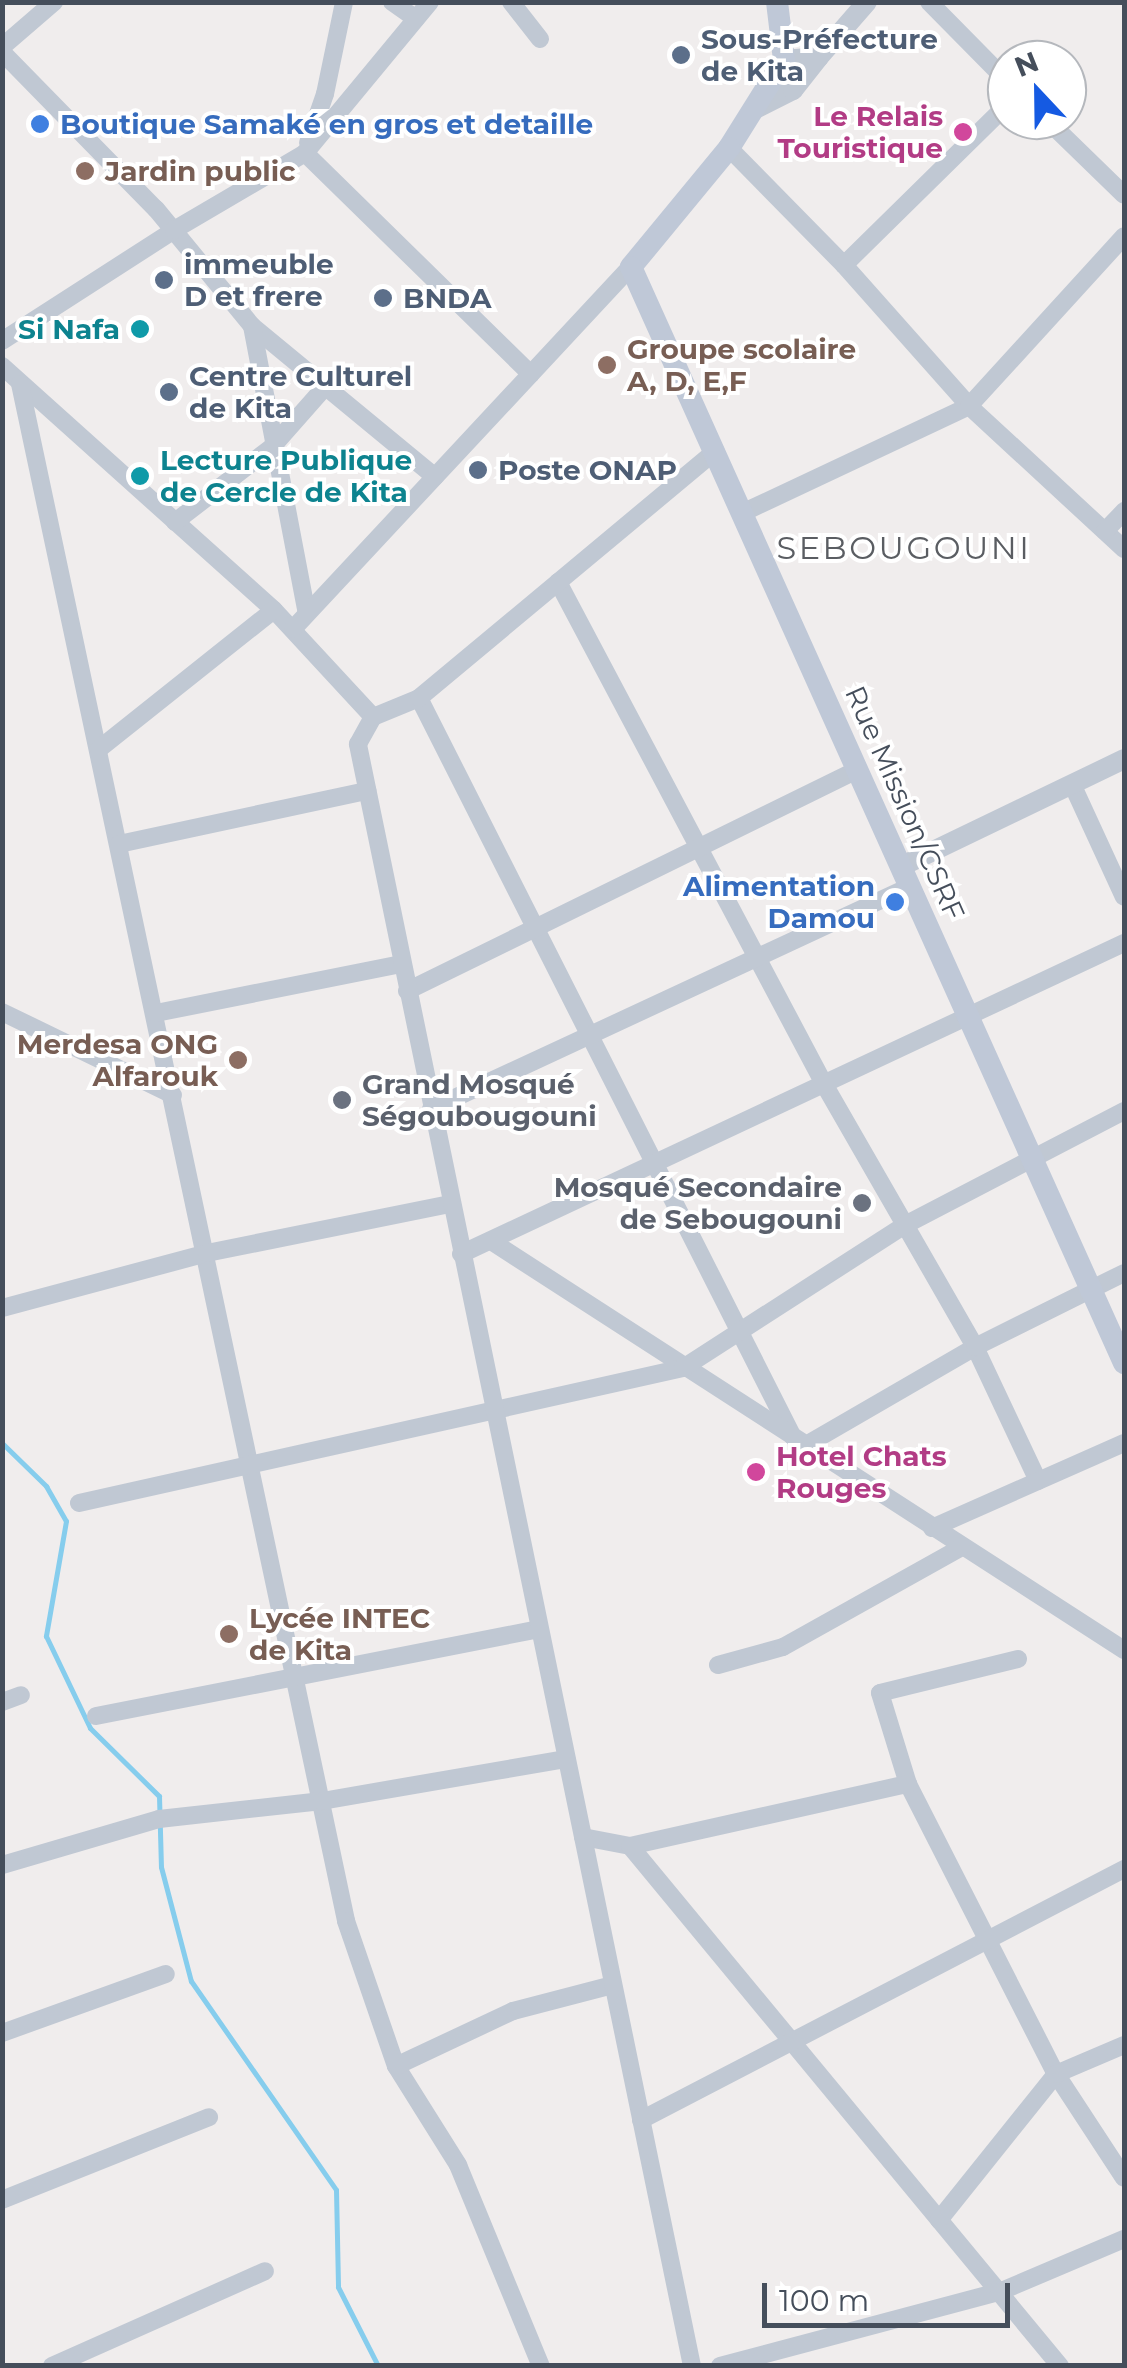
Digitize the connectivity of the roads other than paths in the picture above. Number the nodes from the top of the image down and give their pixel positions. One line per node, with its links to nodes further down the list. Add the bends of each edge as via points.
1 (54, 2): 11 (street)
2 (344, 2): 19 (street)
3 (392, 2): 9 (street)
4 (430, 2): 9 (street)
5 (512, 2): 10 (street)
6 (777, 2): 13 (main road)
7 (866, 2): 12 (street)
8 (928, 2): 14 (street)
9 (416, 19): 19 (street)
10 (540, 39)
11 (2, 49): 21 (street)
12 (820, 58): 13 (street); 15 (street, via 793,90)
13 (784, 60): 15 (main road)
14 (987, 60)
15 (753, 110): 18 (main road)
16 (987, 125): 23 (street)
17 (1068, 140): 20 (street)
18 (730, 148): 23 (street); 24 (main road)
19 (305, 153): 21 (street); 28 (street)
20 (1124, 195)
21 (174, 230): 25 (street); 26 (street)
22 (1124, 236): 31 (street)
23 (844, 265): 31 (street)
24 (632, 267): 28 (street); 33 (main road, Rue Mission/CSRF)
25 (252, 326): 30 (street); 32 (street)
26 (2, 342)
27 (2, 366): 29 (street)
28 (531, 374): 34 (street)
29 (20, 384): 37 (street); 46 (street)
30 (324, 388): 32 (street); 34 (street)
31 (969, 406): 36 (street); 38 (street)
32 (272, 447): 37 (street); 42 (street)
33 (715, 451): 36 (main road, Rue Mission/CSRF); 40 (street)
34 (434, 477): 42 (street)
35 (1124, 511): 38 (street)
36 (742, 513): 48 (main road, Rue Mission/CSRF)
37 (176, 522): 41 (street)
38 (1106, 532): 39 (street)
39 (1124, 549)
40 (558, 582): 44 (street); 52 (street)
41 (274, 610): 43 (street); 46 (street)
42 (307, 613): 43 (street)
43 (292, 629): 45 (street)
44 (419, 698): 45 (street); 55 (street)
45 (374, 717): 50 (street, via 358,744)
46 (99, 749): 51 (street)
47 (1124, 760): 49 (street)
48 (857, 770): 52 (street); 53 (main road, Rue Mission/CSRF)
49 (1072, 784): 53 (street); 54 (street)
50 (367, 792): 51 (street); 58 (street)
51 (120, 844): 61 (street)
52 (701, 847): 55 (street); 57 (street)
53 (906, 876): 57 (street); 62 (main road, Rue Mission/CSRF)
54 (1124, 897)
55 (536, 928): 59 (street); 63 (street)
56 (1124, 943): 62 (street)
57 (760, 956): 63 (street); 64 (street)
58 (401, 964): 59 (street); 61 (street)
59 (407, 991): 66 (street)
60 (2, 1012): 65 (street)
61 (156, 1013): 65 (street)
62 (968, 1016): 64 (street); 68 (main road, Rue Mission/CSRF)
63 (590, 1035): 66 (street); 69 (street)
64 (824, 1084): 69 (street); 71 (street)
65 (173, 1095): 73 (street)
66 (431, 1108): 70 (street)
67 (1124, 1111): 68 (street)
68 (1030, 1156): 71 (street); 76 (main road, Rue Mission/CSRF)
69 (655, 1163): 72 (street); 78 (street)
70 (451, 1204): 73 (street); 74 (street)
71 (904, 1225): 78 (street); 79 (street)
72 (491, 1240): 74 (street); 81 (street)
73 (207, 1253): 77 (street); 85 (street)
74 (462, 1254): 82 (street)
75 (1124, 1273): 76 (street)
76 (1090, 1288): 79 (street); 80 (main road, Rue Mission/CSRF)
77 (2, 1308)
78 (744, 1330): 81 (street); 83 (street)
79 (975, 1347): 83 (street); 86 (street)
80 (1124, 1363)
81 (683, 1368): 82 (street); 83 (street)
82 (494, 1410): 85 (street); 90 (street)
83 (800, 1441): 88 (street)
84 (1124, 1443): 86 (street)
85 (251, 1465): 87 (street); 94 (street)
86 (1038, 1481): 88 (street)
87 (79, 1503)
88 (932, 1528): 89 (street)
89 (962, 1547): 91 (street); 93 (street, via 783,1647)
90 (540, 1629): 94 (street); 98 (street)
91 (1124, 1650)
92 (1018, 1659): 99 (street, via 880,1693)
93 (718, 1665)
94 (296, 1676): 97 (street); 100 (street)
95 (21, 1695): 96 (street)
96 (2, 1702)
97 (96, 1716)
98 (566, 1759): 100 (street); 101 (street)
99 (908, 1784): 102 (street); 105 (street)
100 (322, 1801): 103 (street, via 143,1822); 111 (street, via 346,1921)
101 (582, 1837): 102 (street); 107 (street)
102 (630, 1846): 109 (street)
103 (2, 1865)
104 (1124, 1869): 105 (street)
105 (988, 1940): 109 (street); 112 (street)
106 (166, 1974): 108 (street)
107 (614, 1986): 111 (street, via 513,2011); 114 (street)
108 (2, 2033)
109 (794, 2044): 114 (street); 117 (street)
110 (1124, 2045): 112 (street)
111 (396, 2066): 123 (street, via 458,2165)
112 (1056, 2074): 115 (street); 117 (street)
113 (209, 2117): 116 (street)
114 (642, 2120): 124 (street)
115 (1124, 2178)
116 (2, 2200)
117 (939, 2220): 120 (street)
118 (1124, 2238): 120 (street)
119 (265, 2272): 121 (street)
120 (998, 2292): 125 (street); 126 (street)
121 (85, 2359): 122 (street)
122 (52, 2366)
123 (541, 2366)
124 (692, 2366)
125 (720, 2366)
126 (1060, 2366)

